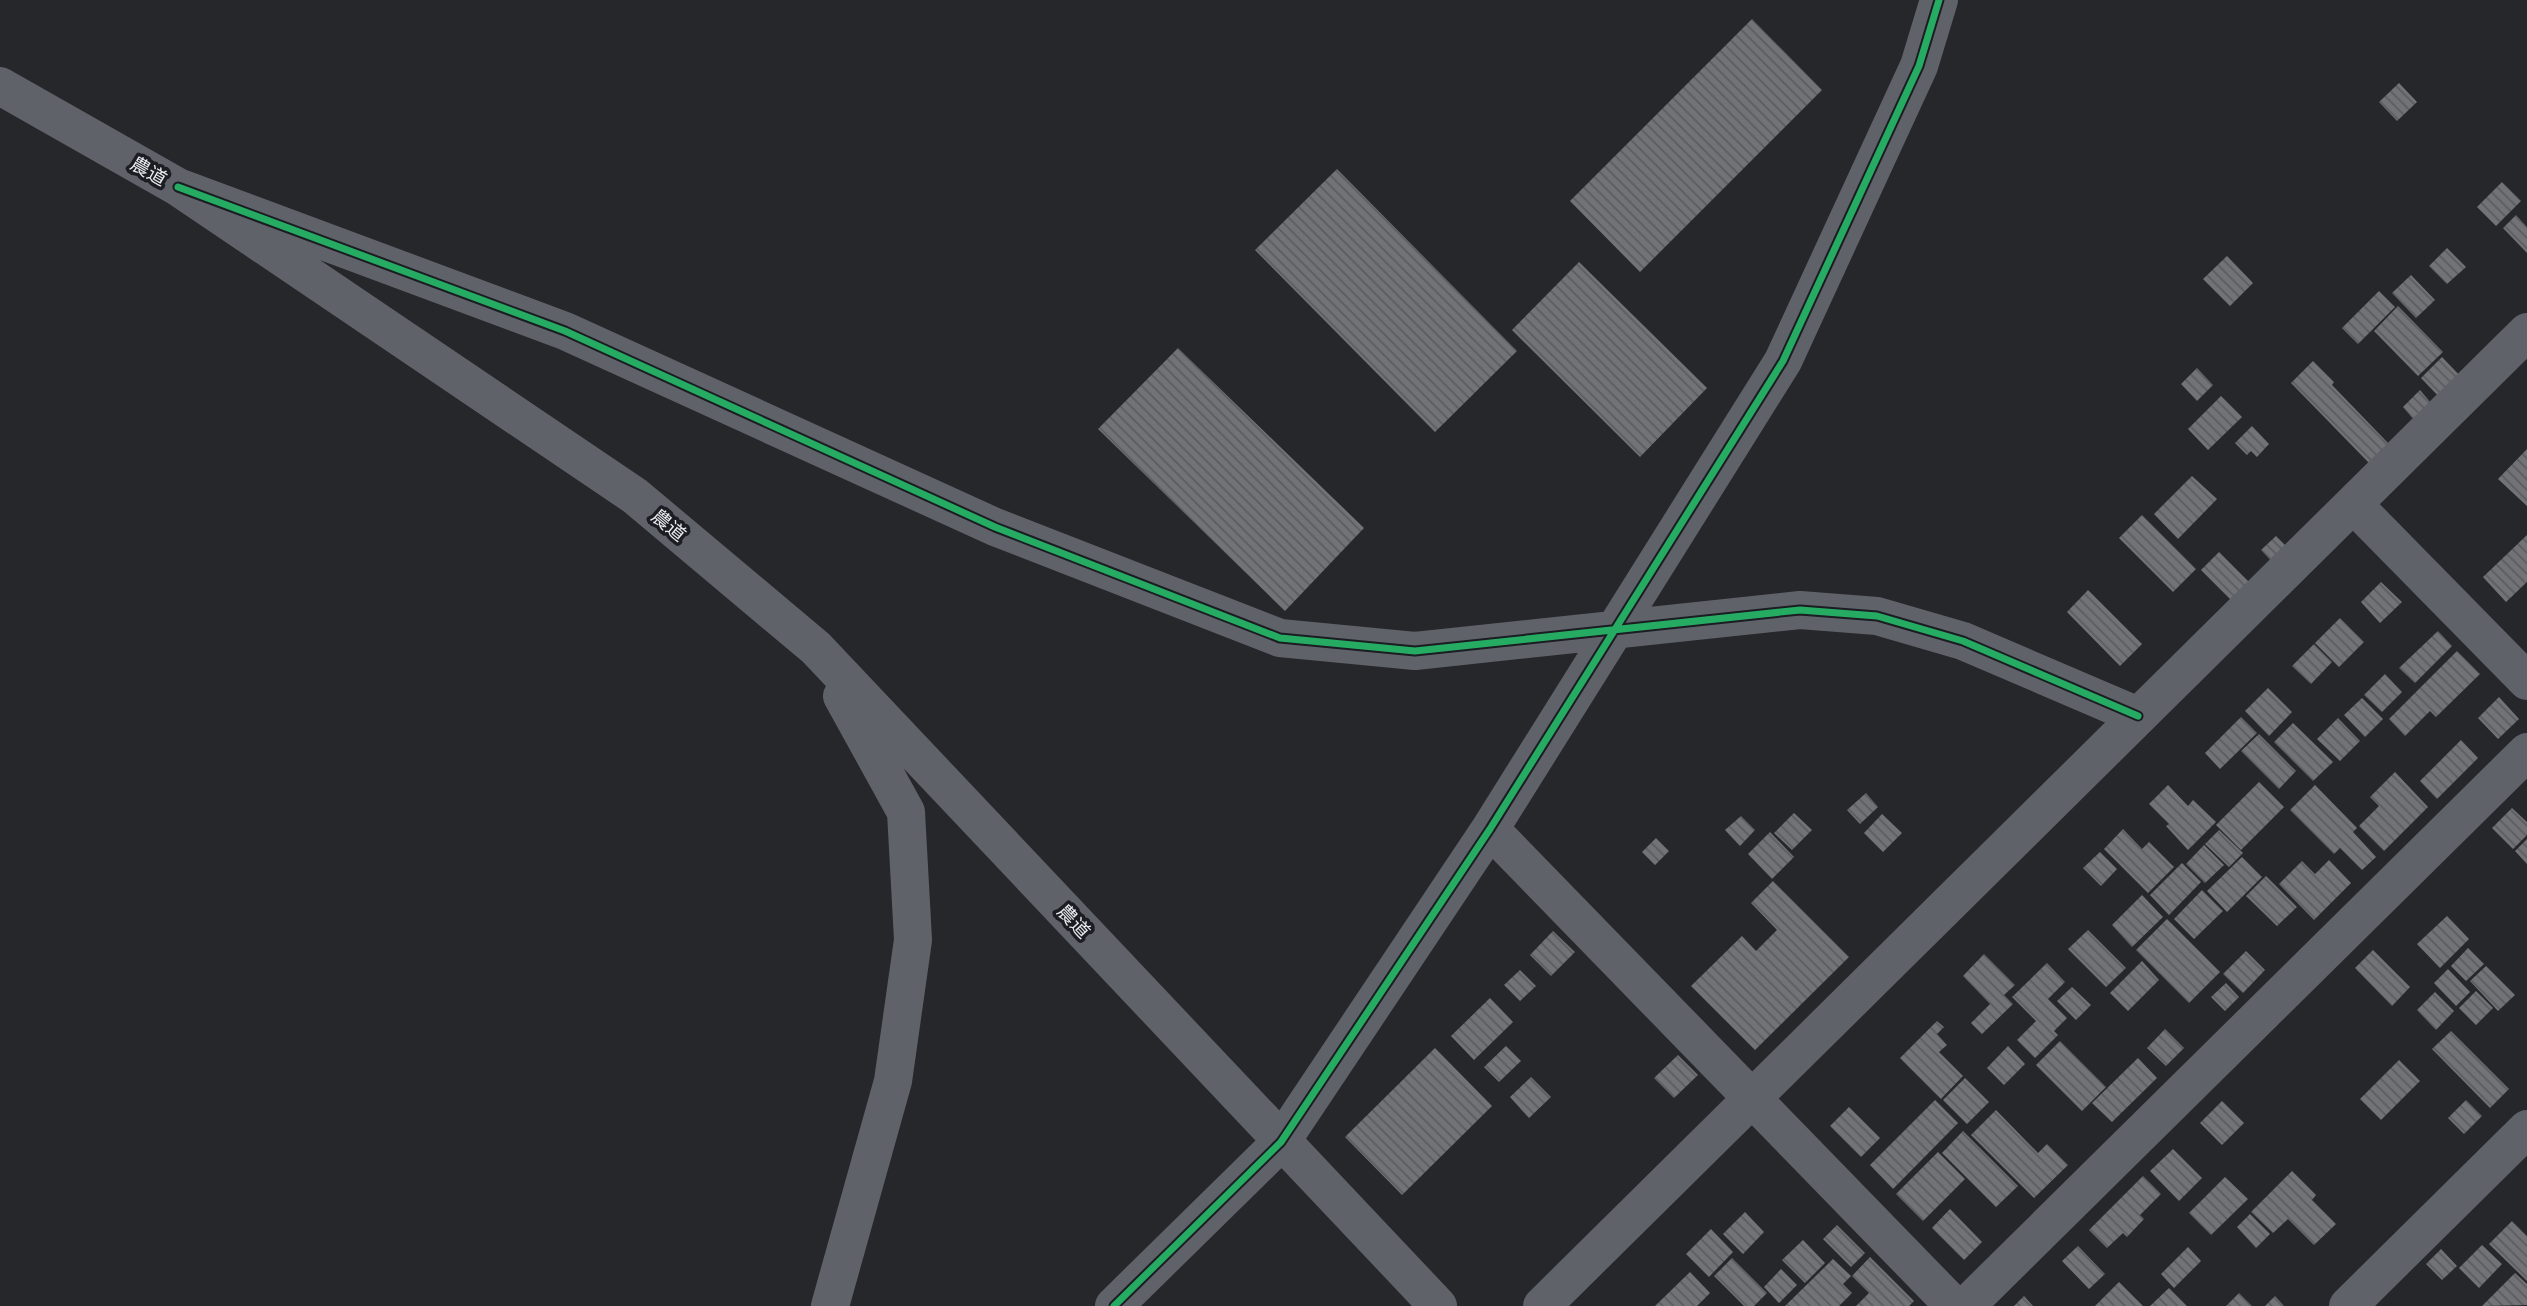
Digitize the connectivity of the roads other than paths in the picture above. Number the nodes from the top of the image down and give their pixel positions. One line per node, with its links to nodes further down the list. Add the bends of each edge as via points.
1 (1939, 0): 6 (street, via 1919,66 1783,361)
2 (0, 86): 3 (street, 農道)
3 (178, 187): 6 (street, via 565,331 995,527 1280,638 1416,651); 7 (street, 農道, via 635,496)
4 (2527, 332): 5 (street)
5 (2353, 504): 8 (street); 9 (street)
6 (1616, 629): 9 (street, via 1800,610 1877,616 1963,640); 11 (street)
7 (816, 648): 14 (street, 農道); 15 (street, via 906,812 913,940 893,1081)
8 (2527, 681)
9 (2138, 716): 12 (street)
10 (2527, 752): 20 (street)
11 (1490, 828): 12 (street); 14 (street)
12 (1751, 1099): 18 (street); 19 (street)
13 (2527, 1129): 21 (street)
14 (1281, 1142): 16 (street); 17 (street, 農道)
15 (830, 1306)
16 (1114, 1306)
17 (1438, 1306)
18 (1542, 1306)
19 (1954, 1306)
20 (1966, 1306)
21 (2348, 1306)

